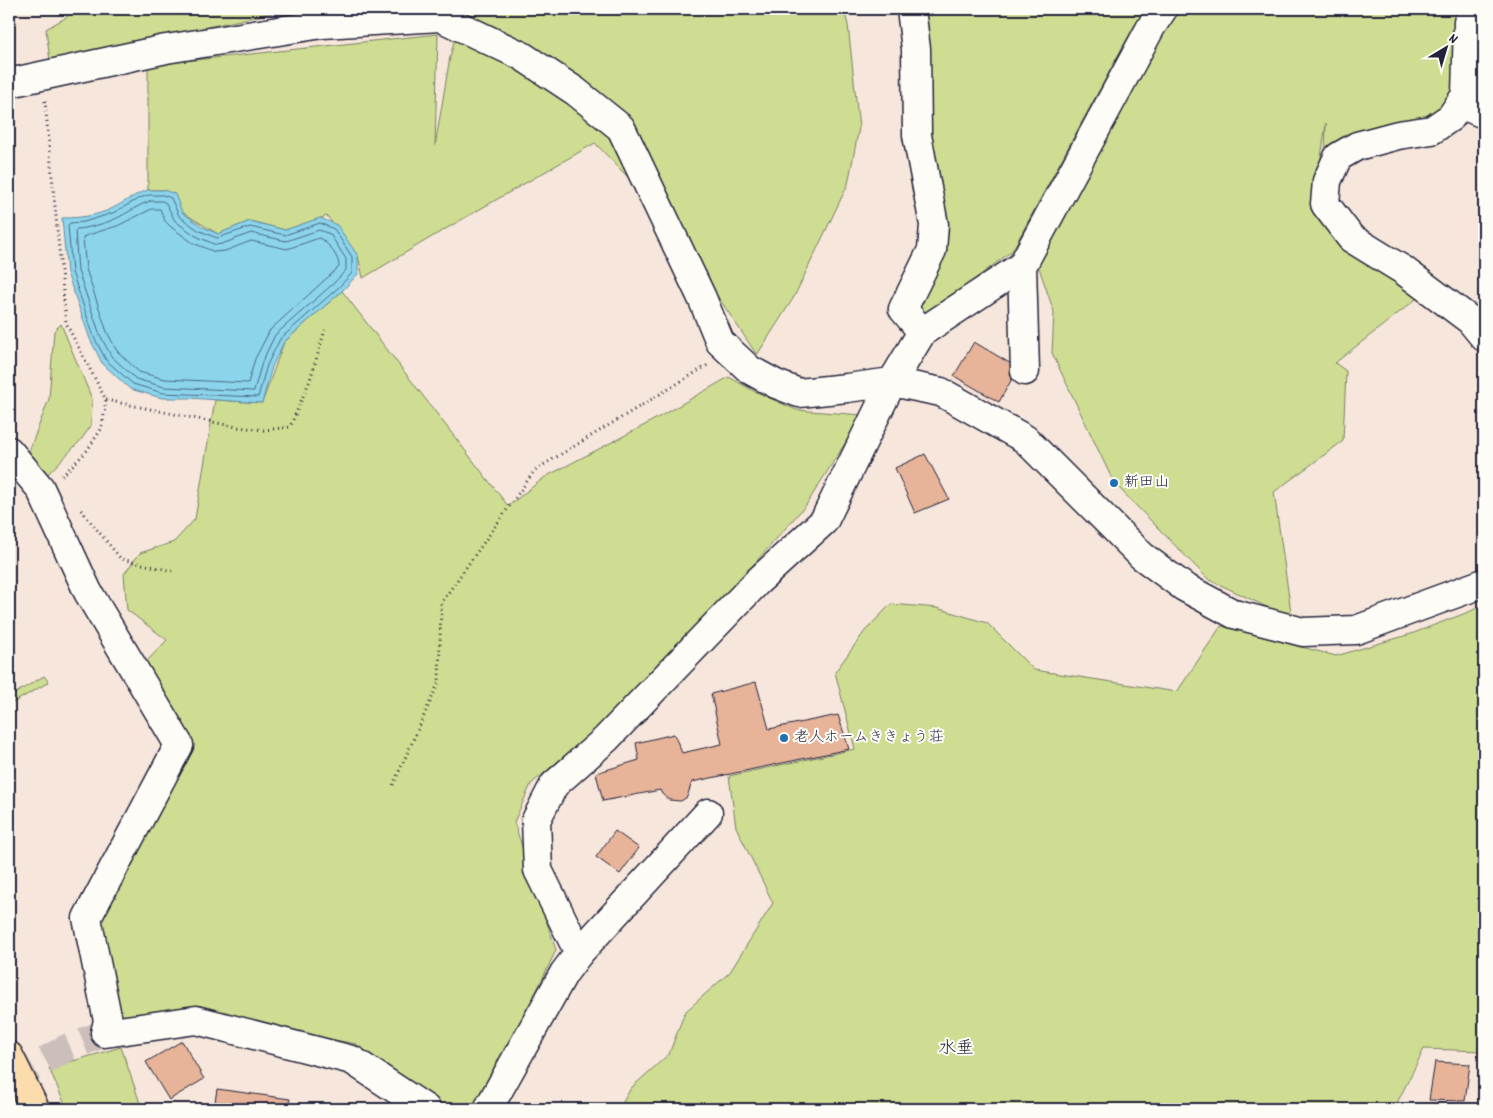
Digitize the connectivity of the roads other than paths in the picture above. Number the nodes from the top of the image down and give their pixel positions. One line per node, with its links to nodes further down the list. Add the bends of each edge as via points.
1 (911, 9): 9 (street, via 916,49 916,135 934,225 932,250 903,309)
2 (1164, 9): 8 (street, via 1151,26)
3 (1474, 9): 6 (street, via 1468,22 1466,95)
4 (445, 13): 5 (street, via 322,24 166,49); 12 (street, via 522,56 575,91 621,128 720,342 750,370 799,392)
5 (9, 83)
6 (1460, 104): 7 (street); 10 (street, via 1451,117 1432,130 1357,146 1338,157 1327,180 1324,204 1351,238 1403,270 1470,320)
7 (1484, 114)
8 (1022, 266): 9 (street); 11 (street)
9 (922, 332): 12 (street)
10 (1484, 337)
11 (1025, 371)
12 (892, 382): 14 (street, via 941,392 1025,439 1142,556 1184,587 1234,614 1303,632 1356,630); 16 (street, via 824,521 757,582 606,740 554,785 536,820 538,870)
13 (9, 451): 19 (street, via 40,488 88,592 179,745 87,918 108,1021 105,1034 196,1020 352,1060)
14 (1484, 583)
15 (708, 813): 16 (street)
16 (578, 953): 20 (street)
17 (9, 1056): 18 (highway)
18 (35, 1109)
19 (426, 1109)
20 (488, 1109)

